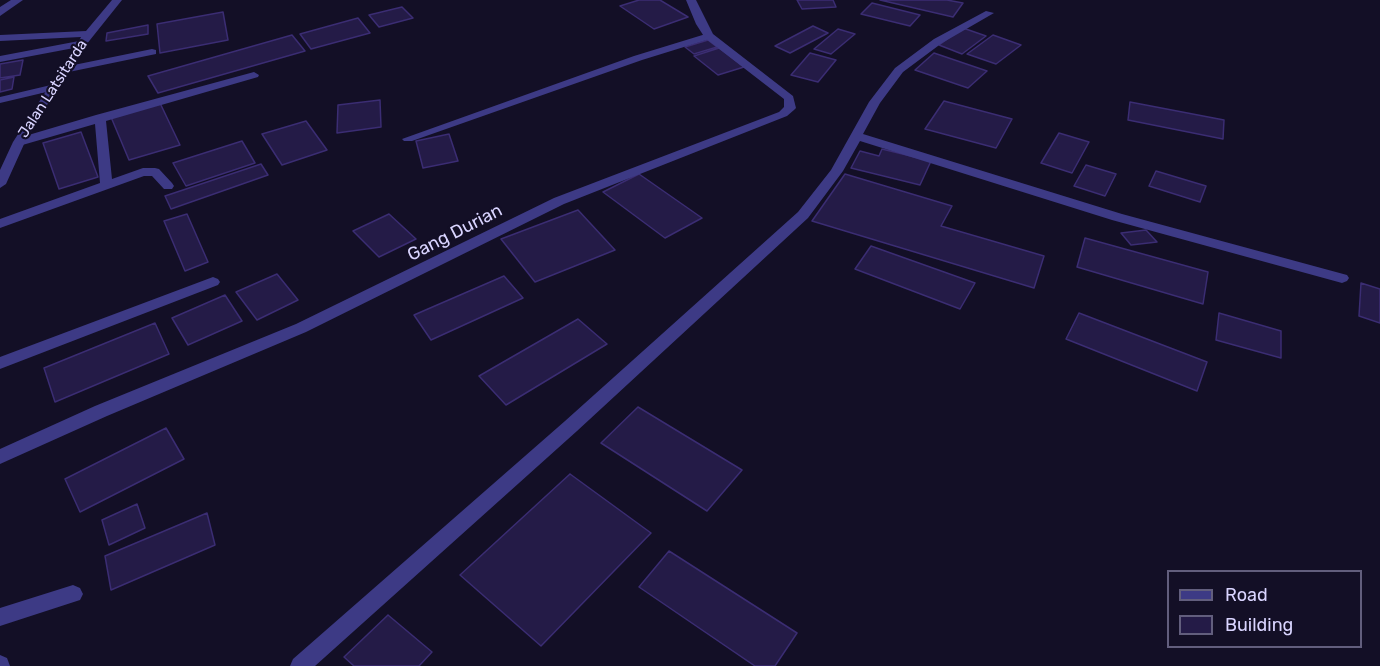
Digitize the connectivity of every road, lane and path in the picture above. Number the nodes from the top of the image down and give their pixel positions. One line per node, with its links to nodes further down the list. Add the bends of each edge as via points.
1 (18, 0): 5 (street)
2 (117, 0): 6 (street, Jalan Latsitarda)
3 (691, 0): 7 (street, Gang Durian)
4 (989, 13): 17 (street, via 938,41 899,70 875,102)
5 (0, 14)
6 (90, 34): 8 (street); 9 (street, Jalan Latsitarda)
7 (709, 36): 18 (street); 28 (street, Gang Durian, via 789,98 790,108 559,201 302,328)
8 (0, 38)
9 (82, 43): 11 (street); 12 (street, Jalan Latsitarda)
10 (152, 52): 12 (street)
11 (0, 59)
12 (64, 70): 14 (street, Jalan Latsitarda)
13 (254, 75): 16 (street)
14 (51, 88): 15 (street); 19 (street, Jalan Latsitarda)
15 (0, 100)
16 (100, 117): 19 (street); 22 (street)
17 (857, 136): 25 (street, via 1117,217); 31 (street, via 837,171 802,215)
18 (408, 139)
19 (19, 142): 20 (street, Jalan Latsitarda)
20 (4, 166): 21 (street, Jalan Latsitarda)
21 (0, 184)
22 (107, 186): 23 (street, via 147,171 155,172); 24 (street)
23 (168, 186)
24 (0, 224)
25 (1342, 278)
26 (213, 282): 27 (street)
27 (0, 363)
28 (0, 457)
29 (73, 594): 30 (street)
30 (0, 617)
31 (300, 666)

